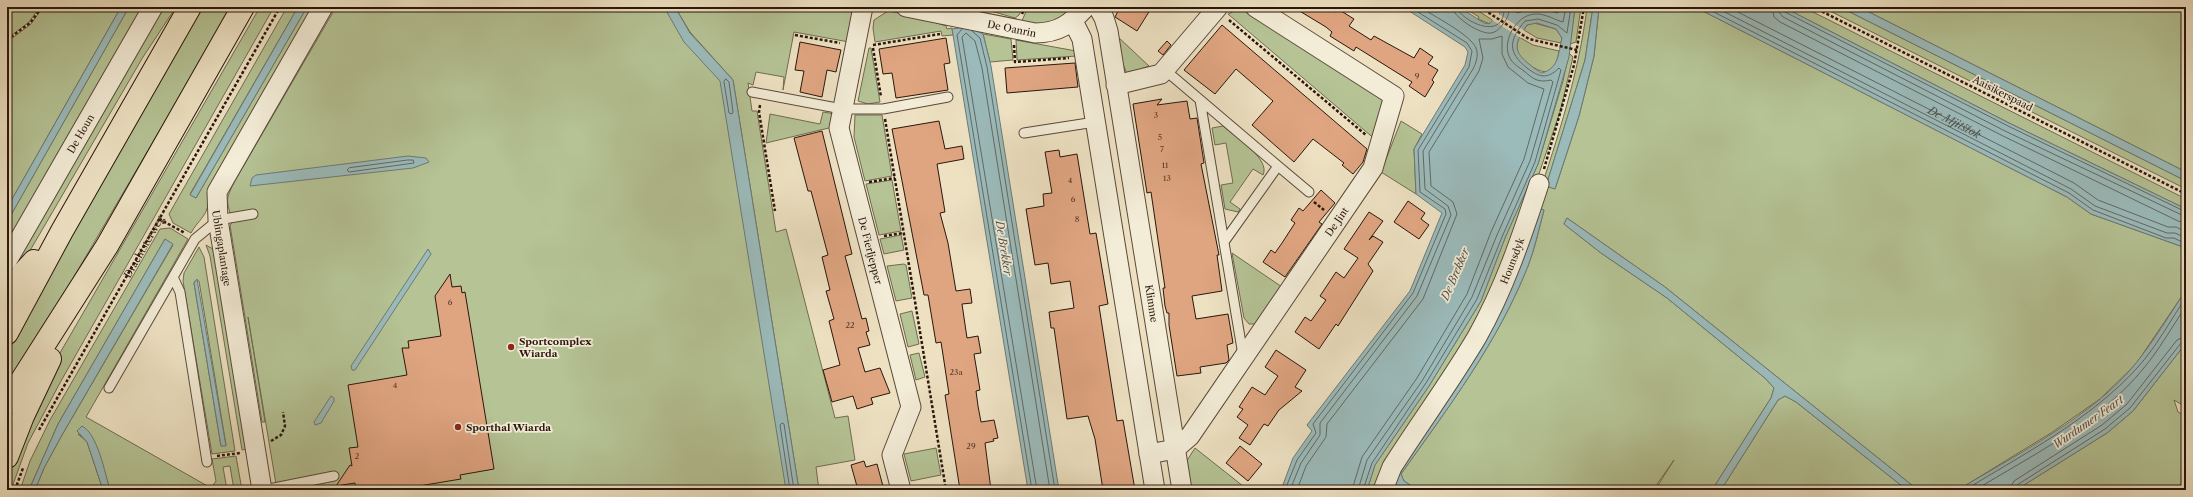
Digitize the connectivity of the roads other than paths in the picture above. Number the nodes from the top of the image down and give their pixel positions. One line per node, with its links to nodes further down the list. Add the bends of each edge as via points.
1 (153, 7): 29 (street, De Houn)
2 (190, 7): 26 (main road)
3 (243, 7): 28 (main road)
4 (323, 7): 25 (street, Ublingaplantage, via 221,183 216,204)
5 (862, 7): 17 (street, De Fierljepper, via 861,44)
6 (906, 7): 11 (street, De Oanrin, via 1035,33 1047,33 1065,27)
7 (1086, 7): 11 (street, De Oanrin)
8 (1098, 7): 13 (street, Klimme, via 1108,31)
9 (1255, 7): 33 (street, De Jint, via 1394,96 1372,168)
10 (1218, 8): 12 (street)
11 (1073, 21): 19 (street, via 1082,39)
12 (1165, 70): 13 (street, via 1161,74); 16 (lane)
13 (1116, 85): 18 (street, Klimme)
14 (752, 92): 17 (lane)
15 (948, 97): 17 (lane, via 883,109)
16 (1200, 100): 21 (lane); 27 (lane)
17 (842, 109): 42 (street, De Fierljepper, via 839,128 911,407 892,455)
18 (1121, 117): 19 (street); 36 (street, Klimme)
19 (1095, 122): 20 (lane); 37 (street)
20 (1024, 133)
21 (1278, 166): 23 (lane); 27 (lane)
22 (1539, 184): 45 (street, Hounsdyk, via 1510,268 1493,306 1473,343 1392,467)
23 (1309, 192)
24 (253, 214): 25 (lane)
25 (218, 220): 30 (lane, via 195,239); 41 (street, Ublingaplantage)
26 (62, 231): 31 (main road, via 23,273); 32 (main road)
27 (1224, 242): 33 (lane)
28 (107, 246): 35 (main road); 39 (main road, via 96,278 43,371)
29 (7, 261)
30 (173, 276): 34 (lane); 38 (lane, via 180,292)
31 (7, 298)
32 (7, 333)
33 (1244, 358): 36 (street, De Jint, via 1190,436)
34 (109, 388)
35 (7, 403)
36 (1176, 449): 37 (street); 44 (street, Klimme)
37 (1150, 454): 43 (street)
38 (207, 460)
39 (15, 462)
40 (334, 476): 41 (lane)
41 (263, 490)
42 (901, 490)
43 (1155, 490)
44 (1182, 490)
45 (1383, 490)

